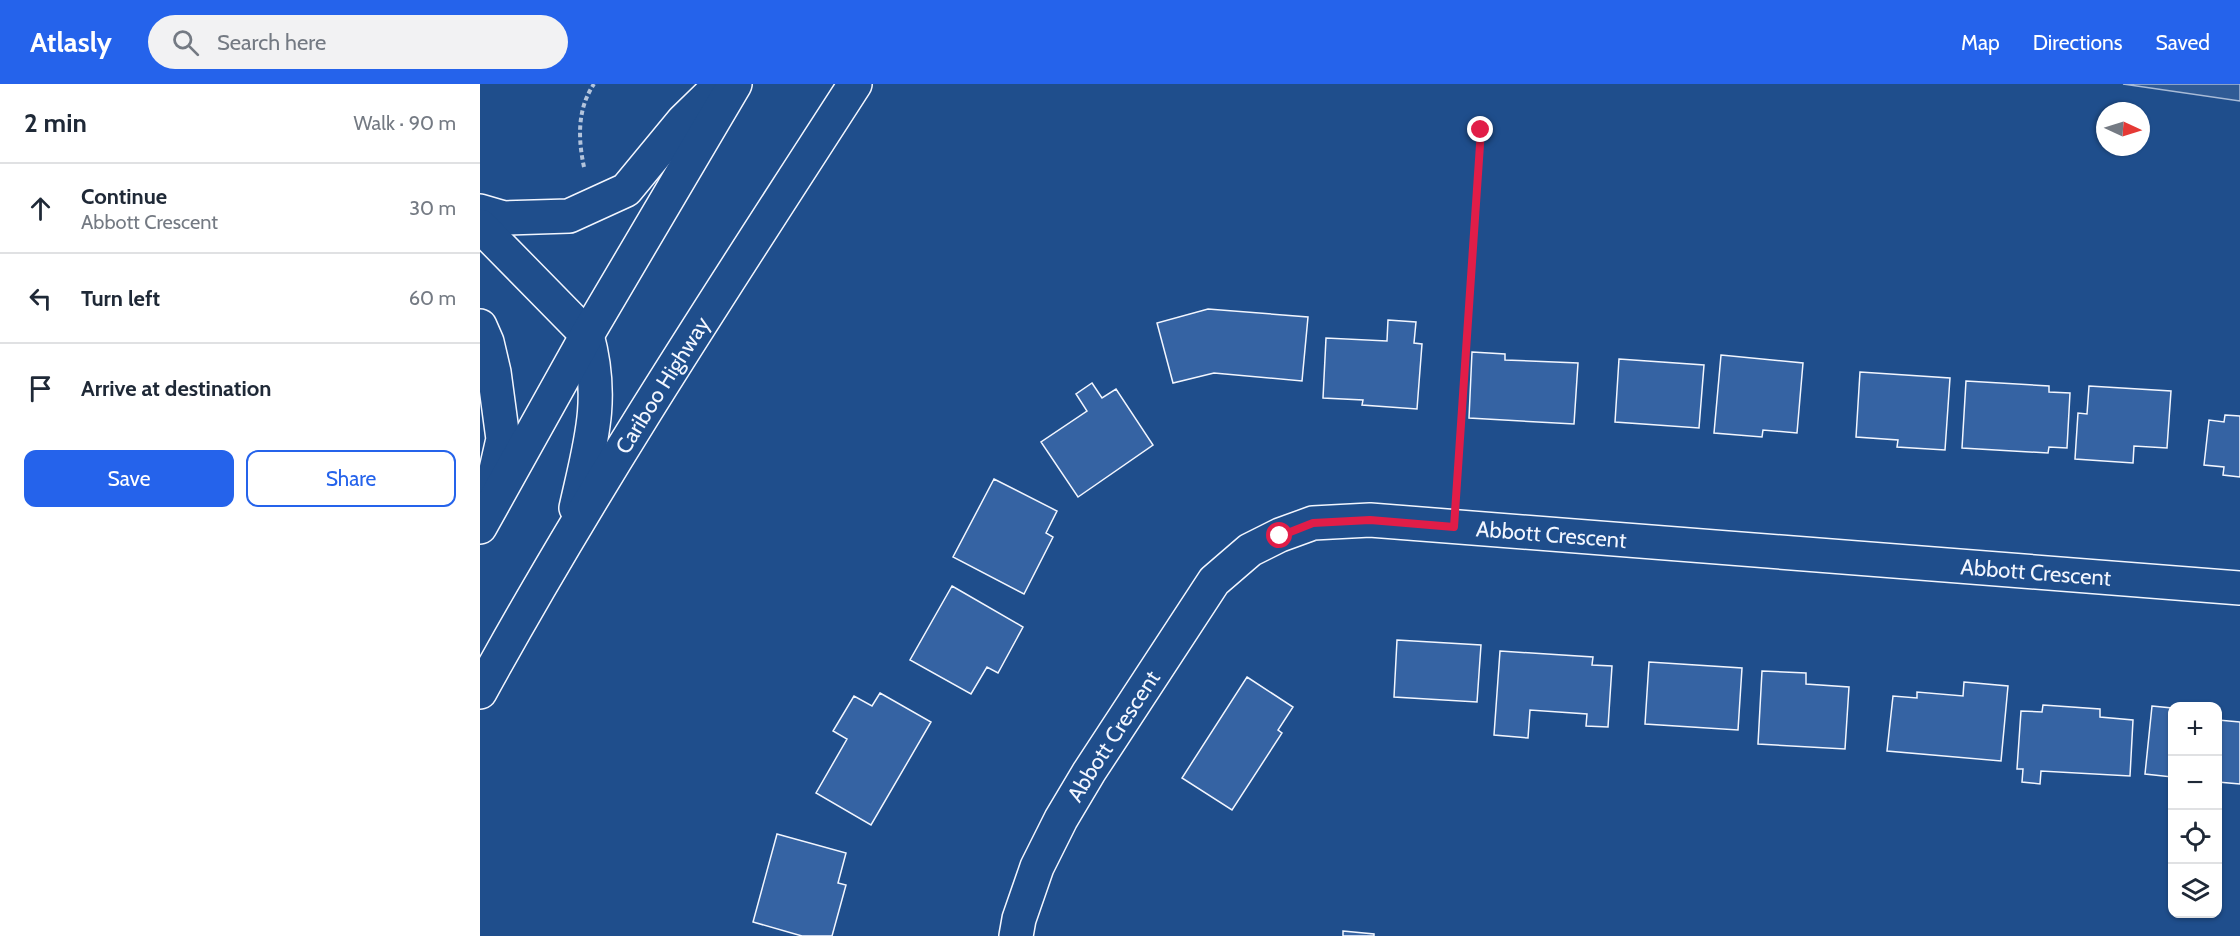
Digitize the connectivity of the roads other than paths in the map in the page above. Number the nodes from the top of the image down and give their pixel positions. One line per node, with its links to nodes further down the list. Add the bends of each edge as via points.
1 (721, 84): 4 (main road, via 683,121 626,190 569,216 504,218)
2 (735, 84): 7 (main road)
3 (855, 84): 9 (main road, Cariboo Highway)
4 (480, 211)
5 (480, 226): 7 (main road)
6 (480, 326): 8 (main road, via 494,372 503,439)
7 (587, 335): 8 (main road); 9 (main road, via 594,359 595,421)
8 (482, 524)
9 (571, 533): 11 (main road, Cariboo Highway)
10 (2240, 588): 12 (main road, Abbott Crescent, via 1370,520 1313,523 1250,550 1214,581 1061,819 1037,867)
11 (480, 692)
12 (1016, 936)

